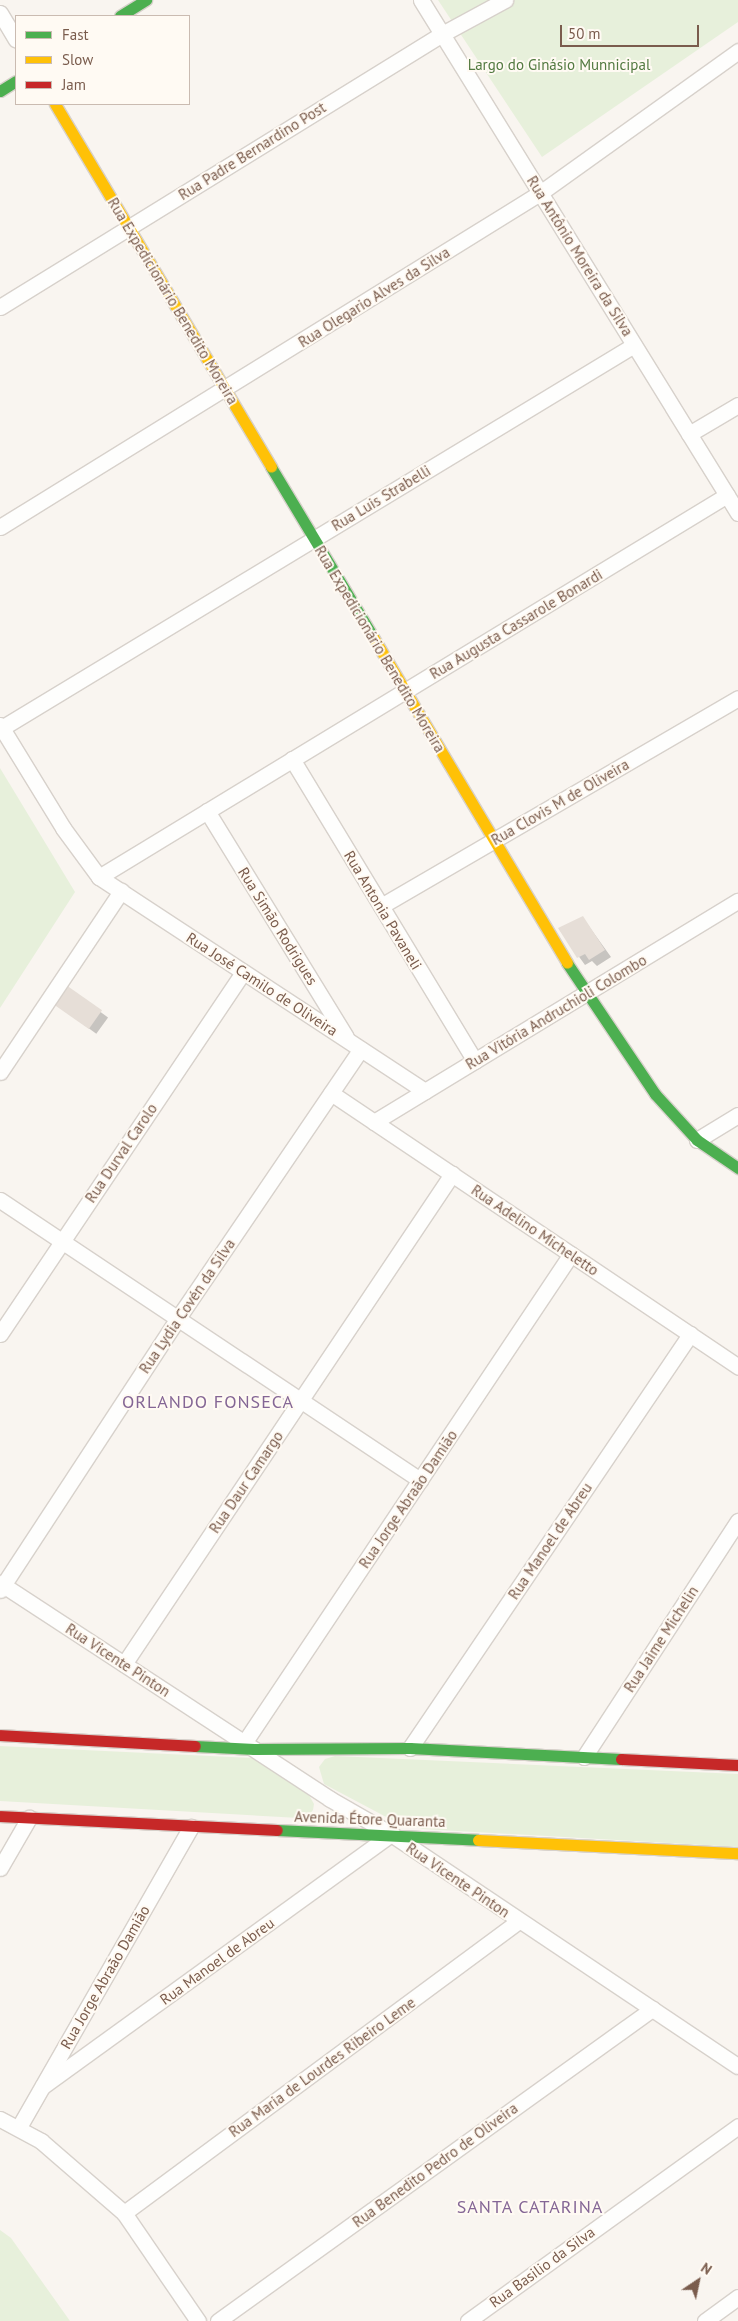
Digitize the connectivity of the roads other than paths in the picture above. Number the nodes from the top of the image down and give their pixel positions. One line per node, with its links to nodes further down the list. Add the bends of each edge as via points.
1 (146, 0): 5 (street)
2 (421, 0): 6 (street, Rua Antônio Moreira da Silva)
3 (505, 0): 6 (street, Rua Padre Bernardino Post)
4 (0, 13): 7 (street)
5 (122, 15)
6 (442, 34): 12 (street, Rua Antônio Moreira da Silva); 13 (street, Rua Padre Bernardino Post)
7 (15, 38)
8 (738, 52): 12 (street, Rua Olegario Alves da Silva)
9 (15, 82): 10 (street)
10 (0, 91)
11 (56, 105): 13 (street, Rua Expedicionário Benedito Moreira)
12 (540, 192): 15 (street, Rua Antônio Moreira da Silva); 16 (street, Rua Olegario Alves da Silva)
13 (128, 228): 14 (street, Rua Padre Bernardino Post); 16 (street, Rua Expedicionário Benedito Moreira)
14 (0, 307)
15 (634, 345): 18 (street, Rua Antônio Moreira da Silva); 22 (street, Rua Luis Strabelli)
16 (225, 389): 21 (street, Rua Olegario Alves da Silva); 22 (street, Rua Expedicionário Benedito Moreira)
17 (738, 405): 18 (street)
18 (689, 434): 19 (street, Rua Antônio Moreira da Silva)
19 (727, 495): 20 (street, Rua Antônio Moreira da Silva); 23 (street, Rua Augusta Cassarole Bonardi)
20 (738, 513)
21 (0, 527)
22 (314, 539): 23 (street, Rua Expedicionário Benedito Moreira); 25 (street, Rua Luis Strabelli)
23 (405, 691): 26 (street, Rua Augusta Cassarole Bonardi); 28 (street, Rua Expedicionário Benedito Moreira)
24 (738, 698): 28 (street, Rua Clovis M de Oliveira)
25 (0, 727): 29 (street, Rua José Camilo de Oliveira, via 63,828)
26 (292, 759): 27 (street, Rua Augusta Cassarole Bonardi); 32 (street, Rua Antonia Pavaneli)
27 (207, 811): 29 (street, Rua Augusta Cassarole Bonardi); 35 (street, Rua Simão Rodrigues)
28 (495, 840): 32 (street, Rua Clovis M de Oliveira); 34 (street, Rua Expedicionário Benedito Moreira)
29 (99, 876): 30 (street, Rua José Camilo de Oliveira)
30 (121, 891): 33 (street, Rua José Camilo de Oliveira); 37 (street)
31 (738, 902): 34 (street, Rua Vitória Andruchioli Colombo)
32 (381, 906): 36 (street, Rua Antonia Pavaneli)
33 (243, 972): 35 (street, Rua José Camilo de Oliveira); 46 (street, Rua Durval Carolo)
34 (586, 994): 36 (street, Rua Vitória Andruchioli Colombo); 42 (street, Rua Expedicionário Benedito Moreira, via 655,1094)
35 (355, 1046): 38 (street, Rua José Camilo de Oliveira); 39 (street, Rua Lydia Covén da Silva)
36 (474, 1062): 38 (street, Rua Vitória Andruchioli Colombo)
37 (0, 1072)
38 (425, 1092): 41 (street, Rua Vitória Andruchioli Colombo)
39 (332, 1093): 41 (street, Rua Adelino Micheletto); 48 (street, Rua Lydia Covén da Silva)
40 (738, 1115): 42 (street)
41 (374, 1122): 44 (street, Rua Adelino Micheletto)
42 (697, 1140): 43 (street, Rua Expedicionário Benedito Moreira)
43 (738, 1168)
44 (452, 1174): 47 (street, Rua Adelino Micheletto); 52 (street, Rua Daur Camargo)
45 (0, 1200): 46 (street)
46 (62, 1241): 48 (street); 49 (street, Rua Durval Carolo)
47 (571, 1254): 50 (street, Rua Adelino Micheletto); 53 (street, Rua Jorge Abraão Damião)
48 (178, 1318): 52 (street); 55 (street, Rua Lydia Covén da Silva)
49 (0, 1334)
50 (690, 1334): 51 (street, Rua Adelino Micheletto); 59 (street, Rua Manoel de Abreu)
51 (738, 1367)
52 (301, 1400): 53 (street); 56 (street, Rua Daur Camargo)
53 (420, 1480): 58 (street, Rua Jorge Abraão Damião)
54 (738, 1521): 60 (street, Rua Jaime Michelin)
55 (1, 1586): 56 (street, Rua Vicente Pinton)
56 (124, 1664): 58 (street, Rua Vicente Pinton)
57 (0, 1735): 58 (street)
58 (249, 1746): 59 (street); 65 (street, Rua Vicente Pinton)
59 (410, 1748): 60 (street)
60 (584, 1757): 61 (street)
61 (738, 1765)
62 (0, 1816): 63 (street, Avenida Étore Quaranta)
63 (29, 1818): 64 (street, Avenida Étore Quaranta); 67 (street)
64 (191, 1827): 65 (street, Avenida Étore Quaranta); 71 (street, Rua Jorge Abraão Damião)
65 (391, 1834): 66 (street, Avenida Étore Quaranta); 68 (street, Rua Vicente Pinton); 71 (street, Rua Manoel de Abreu)
66 (738, 1853)
67 (0, 1868)
68 (519, 1921): 69 (street, Rua Vicente Pinton); 75 (street, Rua Maria de Lourdes Ribeiro Leme)
69 (652, 2009): 70 (street, Rua Vicente Pinton); 78 (street, Rua Benedito Pedro de Oliveira)
70 (738, 2066)
71 (43, 2086): 74 (street, Rua Jorge Abraão Damião)
72 (0, 2119): 74 (street)
73 (738, 2126): 79 (street, Rua Basilio da Silva)
74 (19, 2127): 75 (street, via 41,2141)
75 (124, 2213): 77 (street)
76 (738, 2297): 80 (street)
77 (198, 2321)
78 (218, 2321)
79 (468, 2321)
80 (706, 2321)

